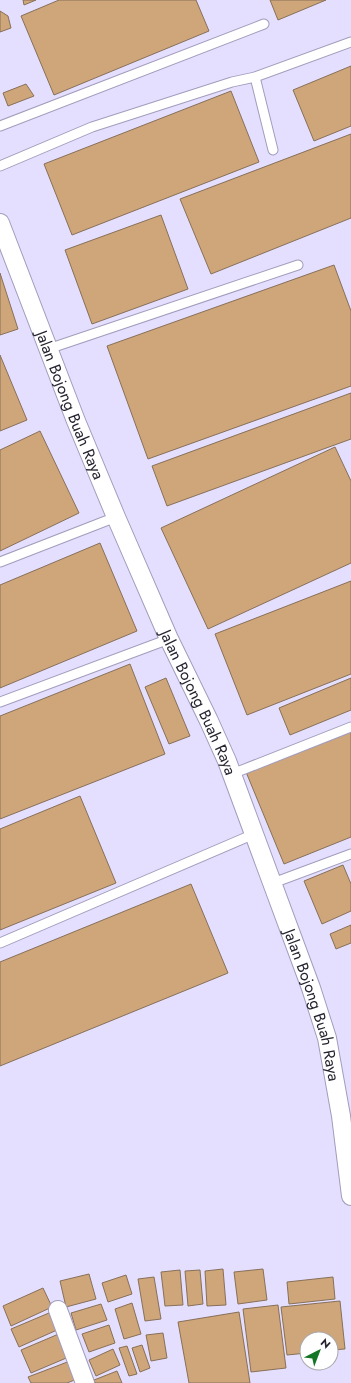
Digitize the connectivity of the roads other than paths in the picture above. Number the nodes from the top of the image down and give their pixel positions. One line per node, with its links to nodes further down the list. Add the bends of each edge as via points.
1 (264, 24): 4 (lane)
2 (351, 42): 3 (lane)
3 (255, 77): 5 (lane); 6 (lane, via 92,127)
4 (0, 126)
5 (273, 150)
6 (0, 166)
7 (0, 223): 9 (street, Jalan Bojong Buah Raya)
8 (298, 265): 9 (lane)
9 (48, 349): 10 (street, Jalan Bojong Buah Raya)
10 (116, 517): 11 (lane); 12 (street, Jalan Bojong Buah Raya)
11 (0, 562)
12 (169, 639): 13 (lane); 15 (street, Jalan Bojong Buah Raya, via 210,721)
13 (0, 702)
14 (351, 727): 15 (lane)
15 (232, 774): 16 (street, Jalan Bojong Buah Raya)
16 (254, 834): 18 (street, Jalan Bojong Buah Raya); 19 (lane)
17 (351, 854): 18 (lane)
18 (272, 883): 20 (street, Jalan Bojong Buah Raya, via 327,1038 341,1116)
19 (0, 943)
20 (351, 1196)
21 (58, 1310): 22 (street)
22 (85, 1383)

